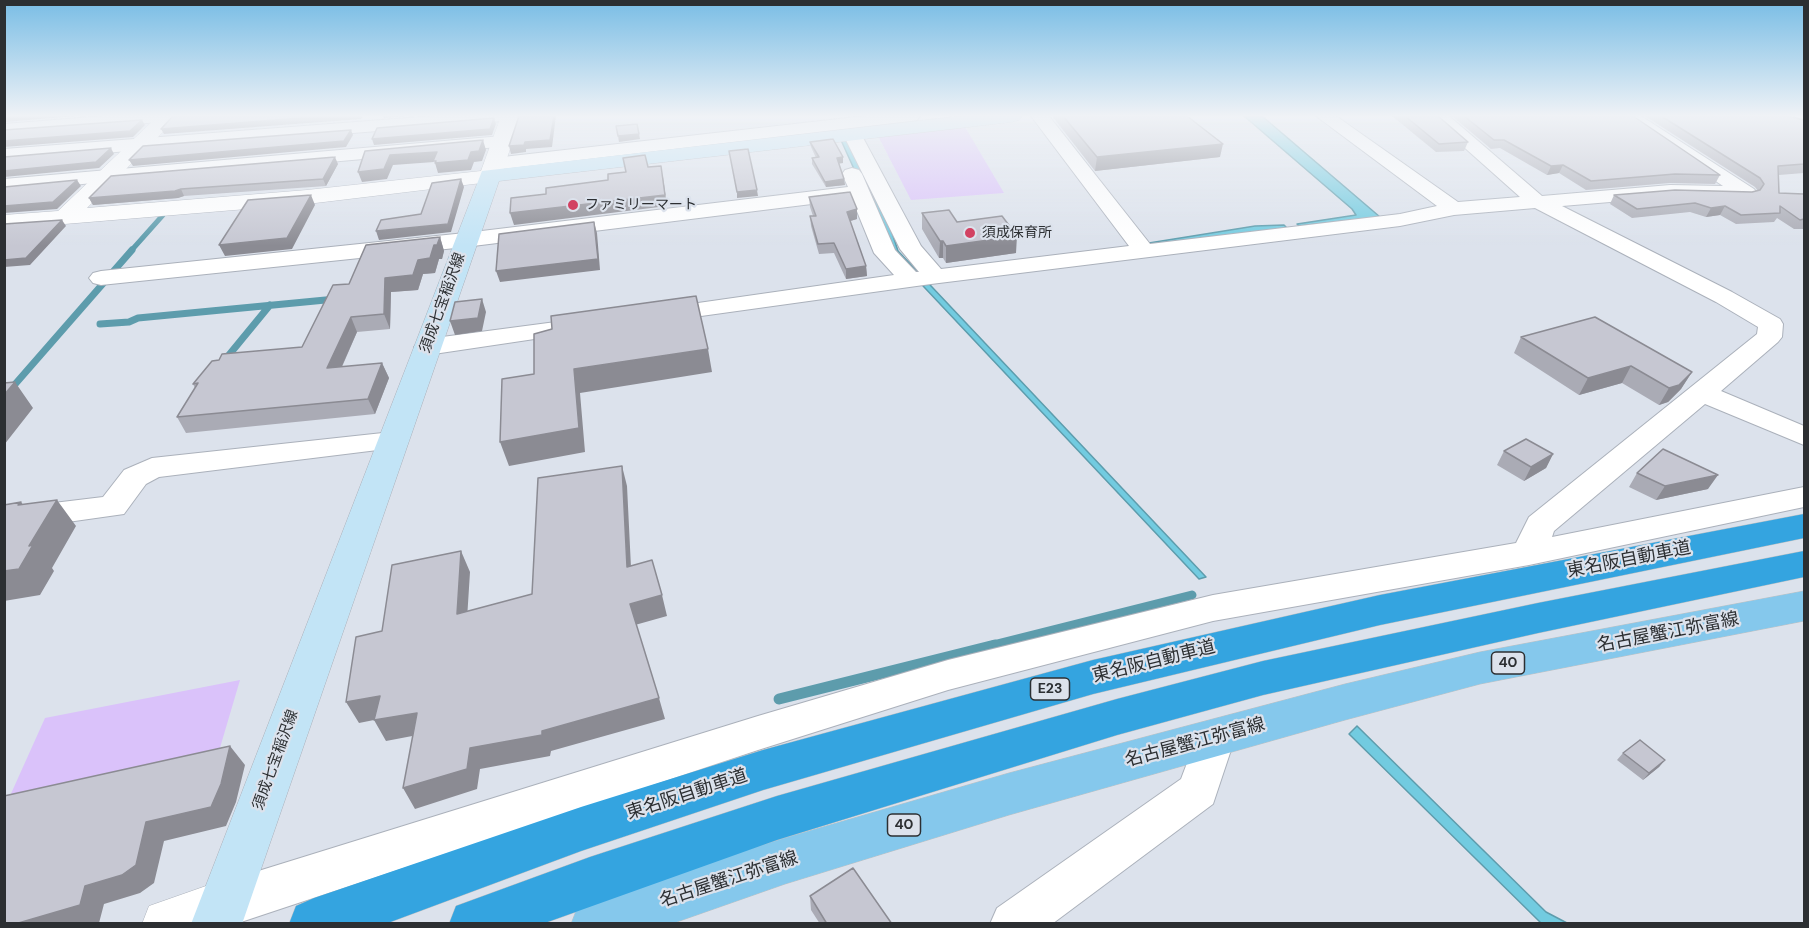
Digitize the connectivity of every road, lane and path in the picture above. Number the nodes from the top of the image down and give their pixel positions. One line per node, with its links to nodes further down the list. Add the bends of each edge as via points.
1 (123, 159): 13 (street)
2 (300, 159): 13 (street)
3 (496, 159): 12 (street)
4 (584, 159): 12 (street)
5 (600, 159): 12 (main road)
6 (850, 159): 15 (street)
7 (858, 159): 23 (street, via 911,249)
8 (1073, 159): 21 (street)
9 (1385, 159): 17 (street)
10 (1488, 159): 16 (street)
11 (1695, 159): 16 (street, via 1747,193 1670,191)
12 (492, 170): 18 (street, via 307,197); 20 (main road, 須成七宝稲沢線)
13 (106, 176): 14 (street); 18 (street)
14 (4, 185)
15 (859, 192): 20 (street); 23 (street, via 885,253)
16 (1536, 201): 17 (street); 27 (street, via 1771,324 1769,337)
17 (1454, 209): 21 (street, via 1400,220)
18 (65, 217): 19 (street)
19 (4, 222)
20 (465, 240): 22 (street); 26 (main road, 須成七宝稲沢線)
21 (1145, 252): 23 (street)
22 (101, 278)
23 (923, 278): 24 (street)
24 (639, 318)
25 (604, 323): 26 (street)
26 (427, 347): 29 (main road, 須成七宝稲沢線)
27 (1703, 393): 28 (street); 33 (street, via 1540,525)
28 (1804, 436)
29 (392, 441): 31 (street, via 152,468 135,477 113,506); 37 (main road, 須成七宝稲沢線)
30 (1804, 497): 33 (street)
31 (4, 520)
32 (1804, 526): 39 (highway, 東名阪自動車道 / E23, via 1380,610 1094,677 763,770 581,829)
33 (1529, 553): 37 (street, via 1213,608 948,675 747,737)
34 (1804, 564): 40 (highway, via 1286,673 1117,717 777,818 590,880)
35 (1804, 606): 36 (main road, 名古屋蟹江弥富線 / 40, via 1480,668)
36 (1215, 738): 41 (main road, 名古屋蟹江弥富線 / 40, via 785,861); 42 (street, via 1198,791)
37 (220, 914): 38 (street)
38 (167, 924)
39 (314, 924)
40 (474, 924)
41 (596, 924)
42 (1013, 924)

